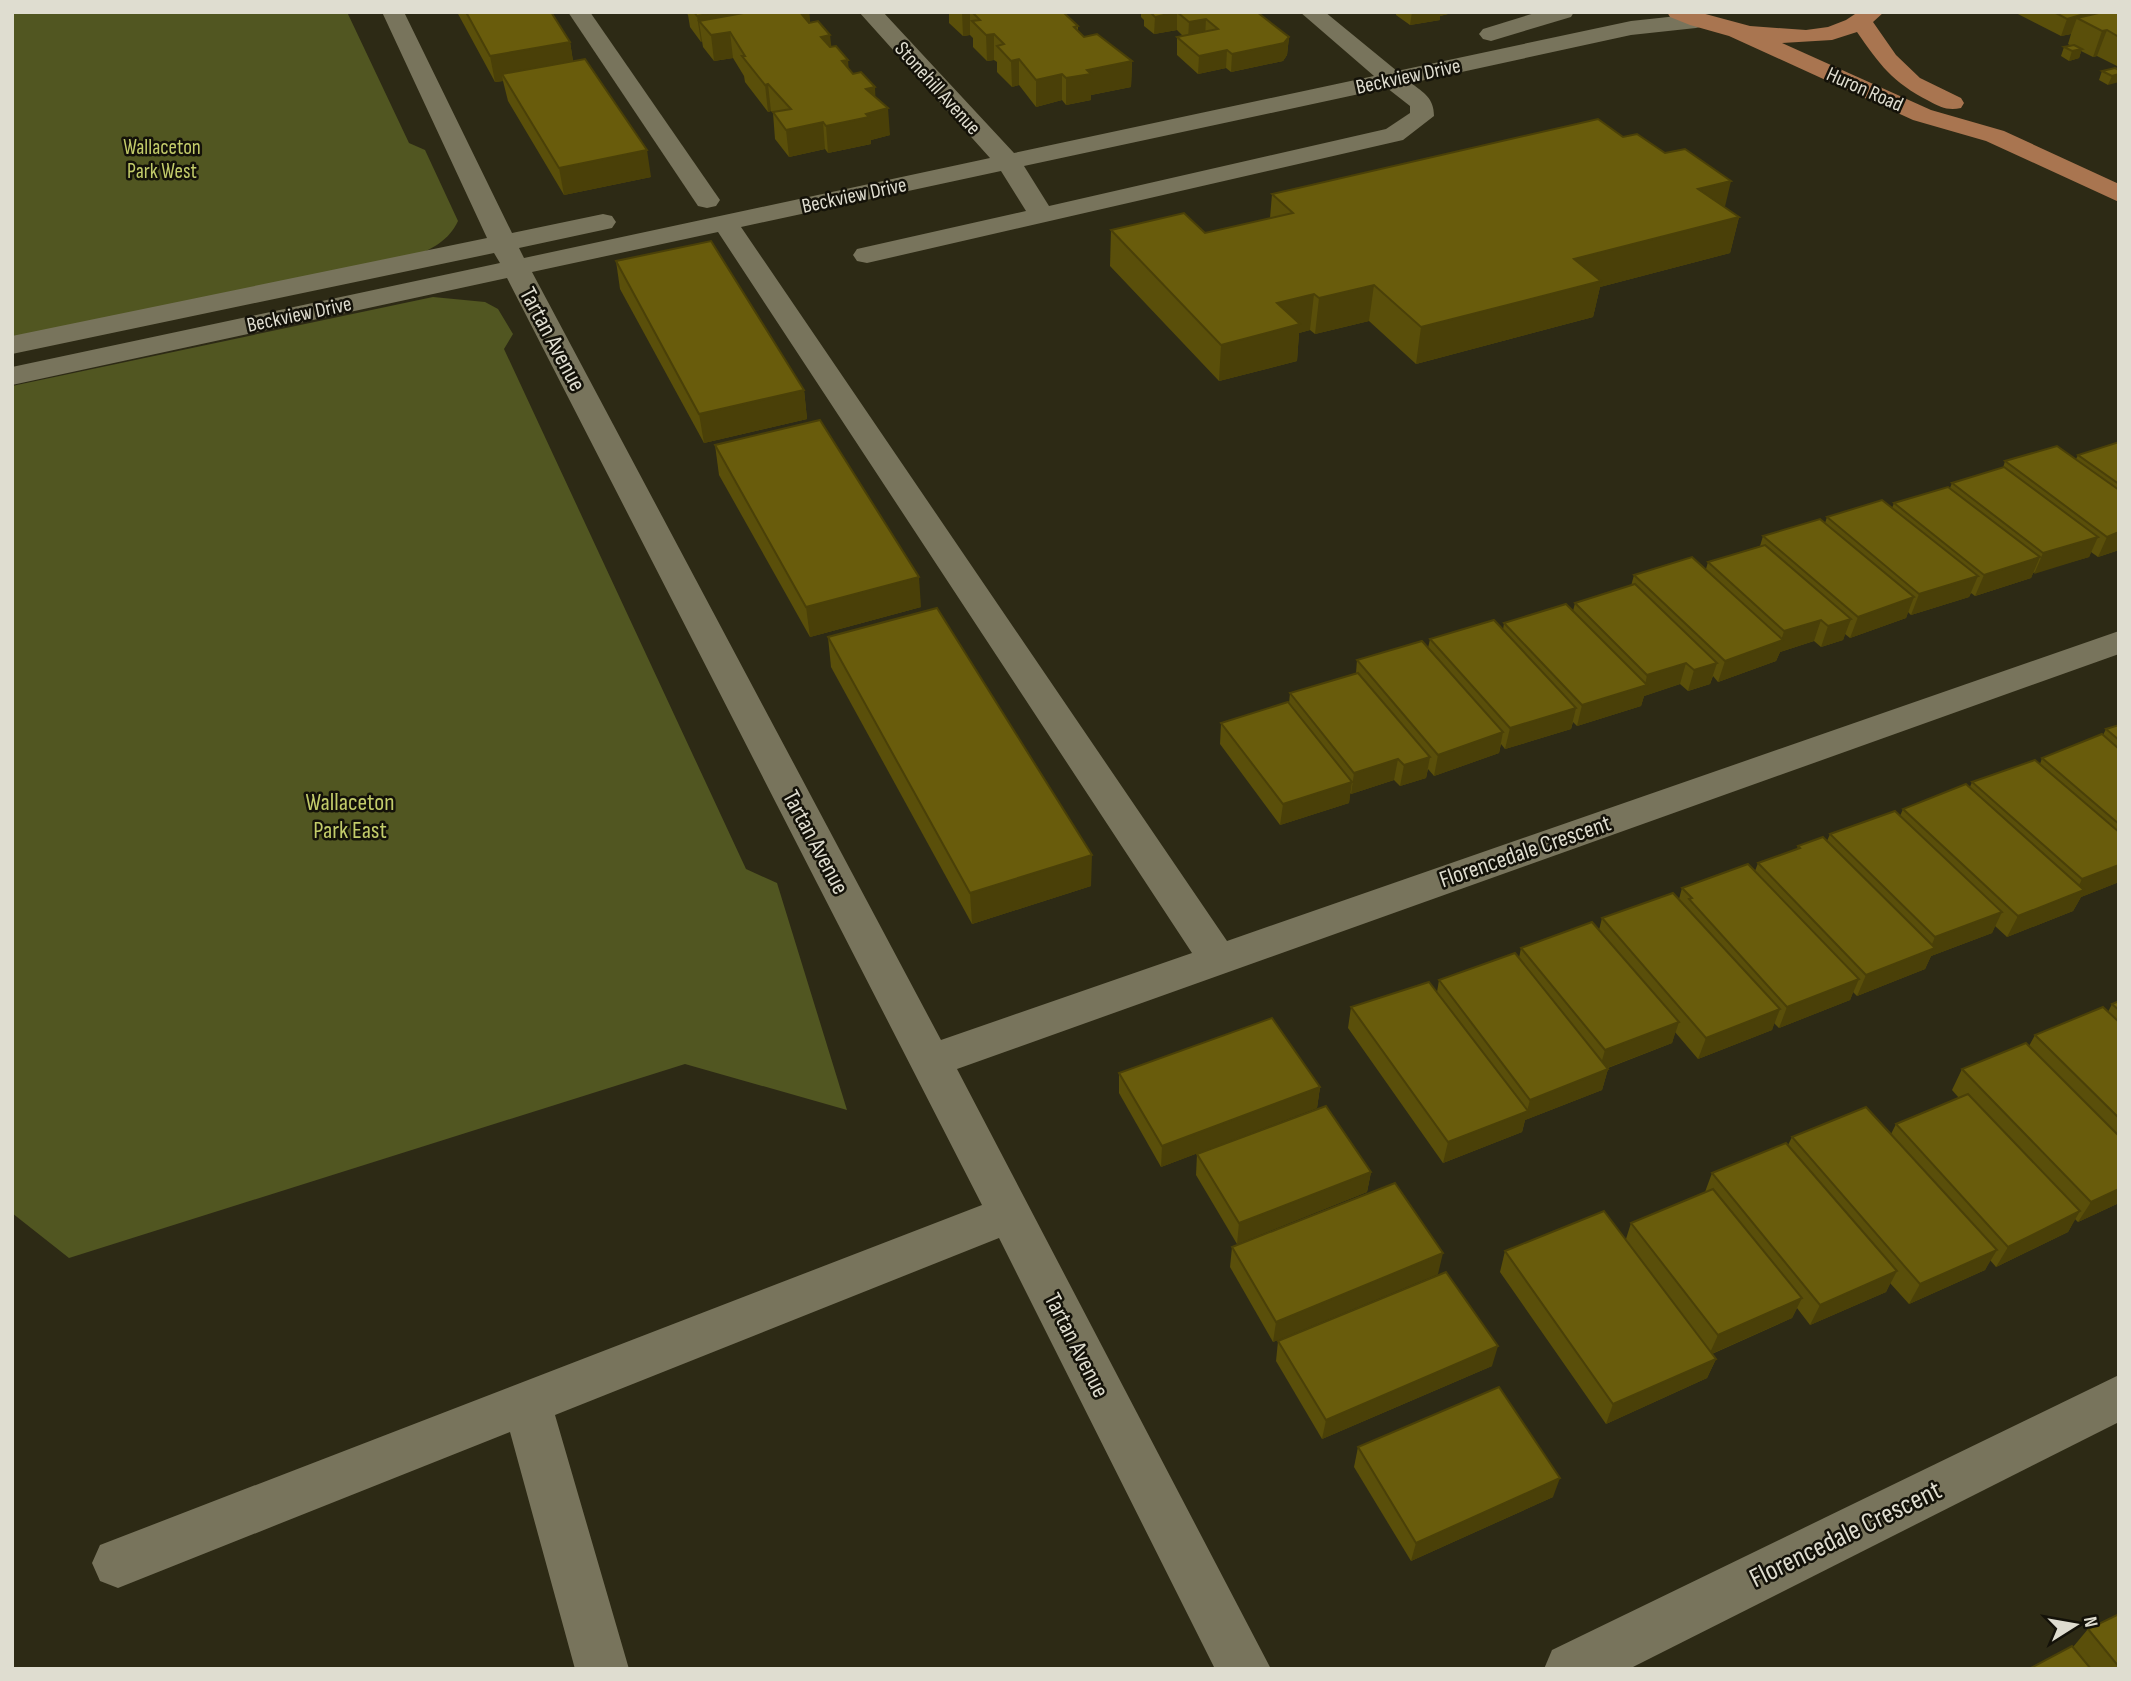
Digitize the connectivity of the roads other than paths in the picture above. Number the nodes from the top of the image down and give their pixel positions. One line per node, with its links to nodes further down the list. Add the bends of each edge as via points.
1 (393, 12): 20 (street, Tartan Avenue)
2 (579, 12): 17 (street)
3 (870, 12): 12 (street, Stonehill Avenue)
4 (1311, 12): 9 (street)
5 (1563, 12): 9 (street, Beckview Drive)
6 (1687, 16): 8 (main road); 10 (street, Beckview Drive)
7 (1868, 18): 8 (main road, via 1822,34); 11 (main road, Huron Road, via 1888,60 1912,83 1963,108)
8 (1738, 32): 11 (main road, Huron Road, via 1922,115)
9 (1374, 62): 10 (street); 12 (street, Beckview Drive)
10 (1394, 80): 14 (street, Beckview Drive); 18 (street, via 1422,104 1422,116 1394,135)
11 (1995, 136): 15 (main road, Huron Road)
12 (987, 142): 13 (street, Beckview Drive); 14 (street, Stonehill Avenue)
13 (960, 148)
14 (1008, 162): 17 (street, Beckview Drive); 18 (street, Stonehill Avenue)
15 (2119, 194)
16 (680, 206): 17 (street, Beckview Drive)
17 (722, 206): 20 (street, Beckview Drive); 27 (street)
18 (1042, 215): 21 (street)
19 (625, 217): 20 (street, Beckview Drive)
20 (509, 255): 22 (street, Beckview Drive); 23 (street, Beckview Drive); 28 (street, Tartan Avenue)
21 (867, 255)
22 (200, 306): 23 (street); 24 (street, Beckview Drive)
23 (211, 333): 25 (street, Beckview Drive)
24 (12, 345)
25 (12, 376)
26 (2119, 642): 27 (street, Florencedale Crescent)
27 (1218, 960): 28 (street, Florencedale Crescent)
28 (931, 1061): 29 (street, Tartan Avenue)
29 (1010, 1214): 31 (street); 34 (street, Tartan Avenue)
30 (2119, 1396): 35 (street, Florencedale Crescent)
31 (527, 1403): 32 (street); 33 (street)
32 (118, 1563)
33 (602, 1669)
34 (1244, 1669)
35 (1571, 1669)

